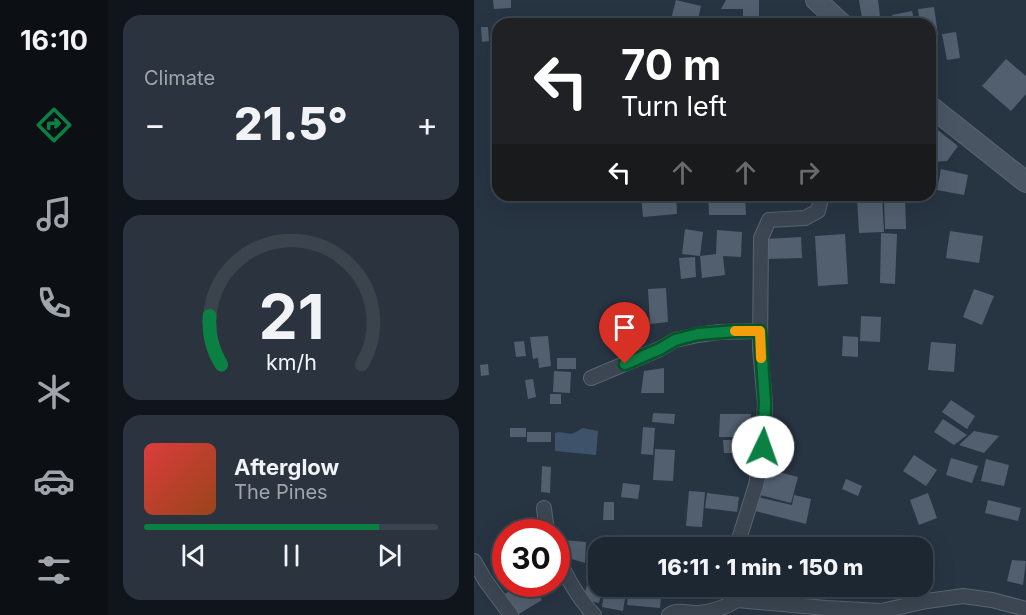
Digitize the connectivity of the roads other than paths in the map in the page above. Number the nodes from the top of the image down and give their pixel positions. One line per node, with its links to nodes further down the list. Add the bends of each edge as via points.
1 (816, 0): 2 (main road)
2 (835, 18)
3 (936, 111): 4 (main road)
4 (1026, 182)
5 (820, 201): 6 (street, via 818,211 805,218 769,220 760,238)
6 (760, 331): 7 (street, via 698,334 675,340); 10 (street, via 765,402 763,447)
7 (591, 378)
8 (544, 508): 9 (street)
9 (545, 519)
10 (740, 537)
11 (474, 561): 16 (street)
12 (570, 581): 17 (street)
13 (733, 597): 18 (street, via 721,608)
14 (761, 597): 15 (street, via 826,608 881,611 963,596)
15 (1026, 609)
16 (505, 613)
17 (594, 615)
18 (669, 615)

